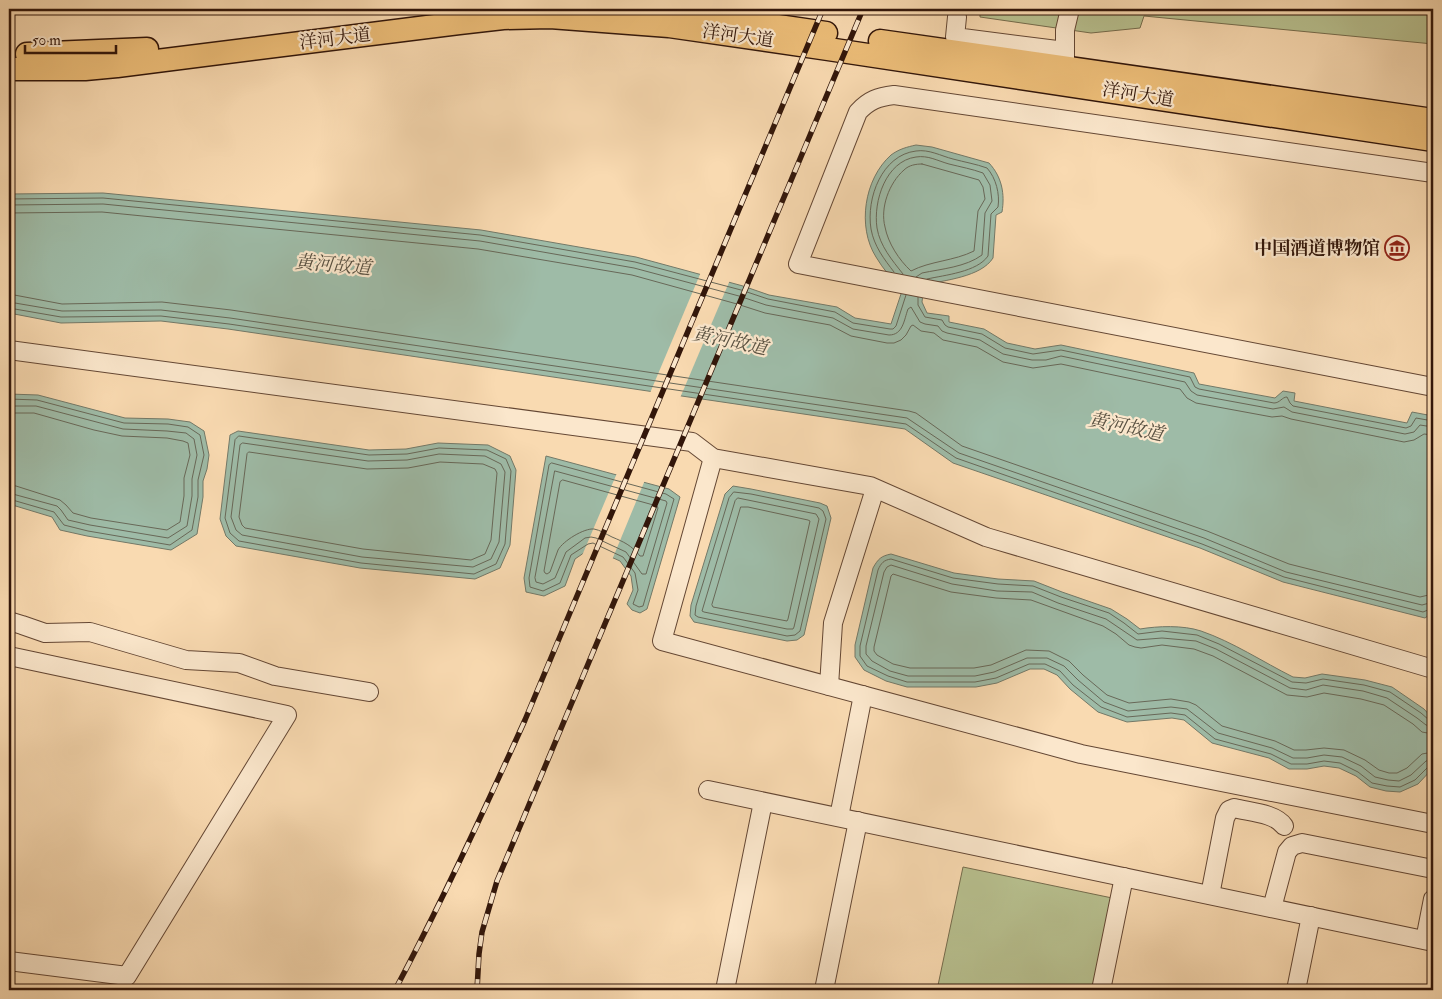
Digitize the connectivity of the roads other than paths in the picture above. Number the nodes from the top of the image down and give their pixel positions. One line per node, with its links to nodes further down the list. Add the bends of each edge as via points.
1 (473, 9): 5 (main road, 洋河大道, via 149,49)
2 (648, 9): 6 (main road, 洋河大道)
3 (1070, 9): 6 (street, via 1065,30)
4 (957, 17): 6 (street, via 955,37)
5 (9, 54)
6 (1065, 59): 8 (main road, 洋河大道)
7 (9, 69): 9 (main road, 洋河大道, via 117,66 459,23 550,16 678,28 828,49)
8 (1433, 120)
9 (1433, 140)
10 (1433, 173): 12 (street, via 906,96 880,97 866,103 858,112 798,264)
11 (9, 350): 13 (street, via 692,442)
12 (1433, 386)
13 (713, 458): 14 (street); 18 (street, via 662,641)
14 (875, 489): 17 (street, via 986,537); 18 (street, via 834,623)
15 (9, 621): 19 (street, via 45,633 90,632 186,660 239,663 275,676)
16 (9, 656): 34 (street, via 287,715 127,976)
17 (1433, 669)
18 (829, 686): 20 (street)
19 (370, 692)
20 (863, 695): 23 (street); 25 (street, via 1082,754)
21 (708, 790): 22 (street)
22 (763, 802): 23 (street); 35 (street)
23 (840, 817): 24 (street)
24 (858, 821): 28 (street); 36 (street)
25 (1433, 824)
26 (1294, 848): 27 (street); 29 (street, via 1281,821 1272,816 1234,808 1229,810); 31 (street)
27 (1433, 869)
28 (1124, 877): 29 (street); 37 (street)
29 (1210, 895): 31 (street)
30 (1433, 899): 33 (street)
31 (1272, 908): 32 (street)
32 (1311, 916): 33 (street); 38 (street)
33 (1429, 941)
34 (9, 961)
35 (725, 990)
36 (824, 990)
37 (1101, 990)
38 (1296, 990)

